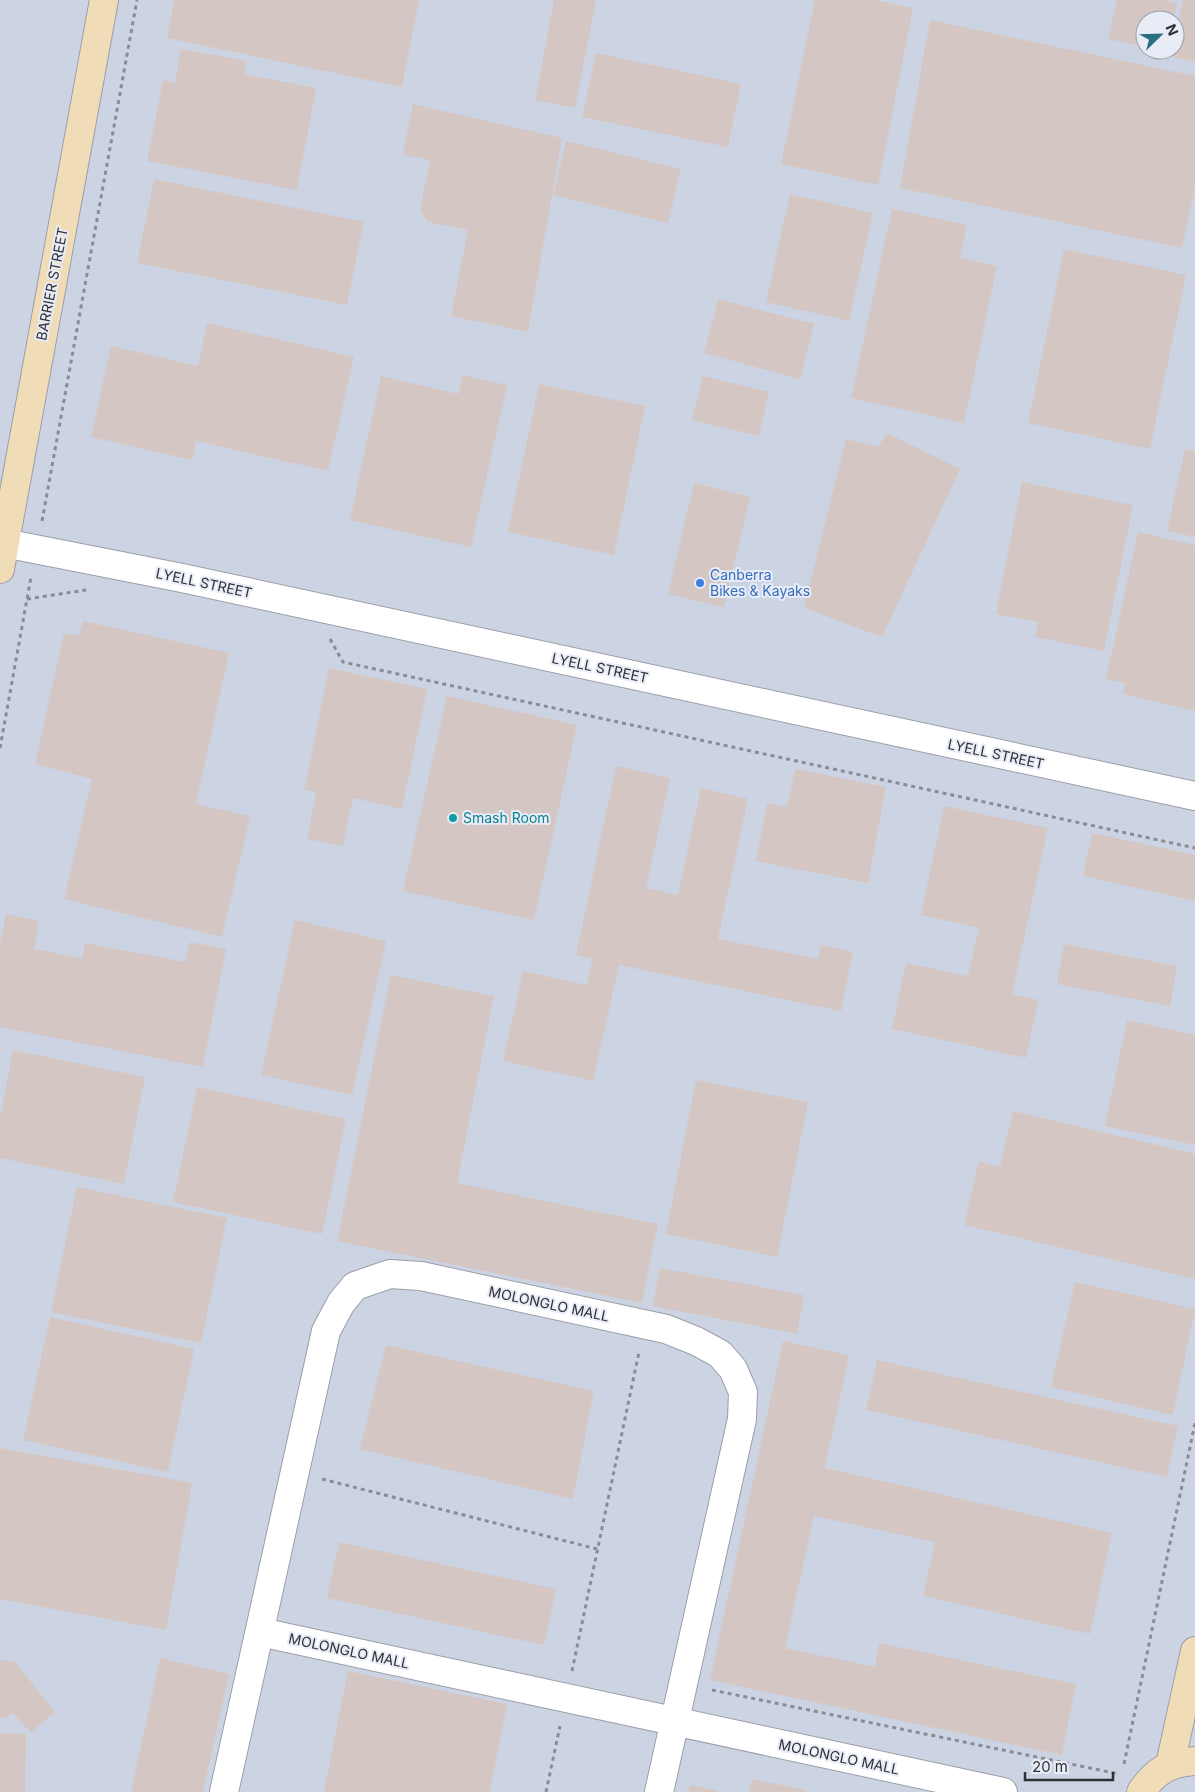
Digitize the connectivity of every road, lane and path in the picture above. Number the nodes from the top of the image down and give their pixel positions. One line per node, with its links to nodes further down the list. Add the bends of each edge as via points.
1 (104, 0): 4 (street, BARRIER STREET)
2 (136, 0): 3 (path)
3 (36, 549): 4 (street, LYELL STREET); 6 (path); 9 (street, LYELL STREET)
4 (2, 556)
5 (91, 589): 6 (path)
6 (27, 599): 8 (path)
7 (328, 635): 10 (path, via 343,662)
8 (0, 748)
9 (1195, 796)
10 (1195, 848)
11 (644, 1324): 13 (street, MOLONGLO MALL, via 421,1276 390,1274 355,1286 326,1332); 14 (path); 17 (street, MOLONGLO MALL, via 666,1329 720,1354 733,1368 743,1392 742,1419)
12 (1195, 1423): 21 (path)
13 (295, 1472): 14 (path); 15 (street, MOLONGLO MALL)
14 (597, 1549): 18 (path)
15 (260, 1632): 18 (street, MOLONGLO MALL); 23 (street, MOLONGLO MALL)
16 (1195, 1651): 20 (street)
17 (682, 1684): 19 (street, MOLONGLO MALL); 22 (path)
18 (566, 1698): 19 (street, MOLONGLO MALL); 24 (path)
19 (674, 1721): 25 (street, MOLONGLO MALL); 26 (street, MOLONGLO MALL)
20 (1183, 1763): 22 (street)
21 (1124, 1765)
22 (1132, 1783)
23 (224, 1792)
24 (546, 1792)
25 (659, 1792)
26 (1003, 1792)

